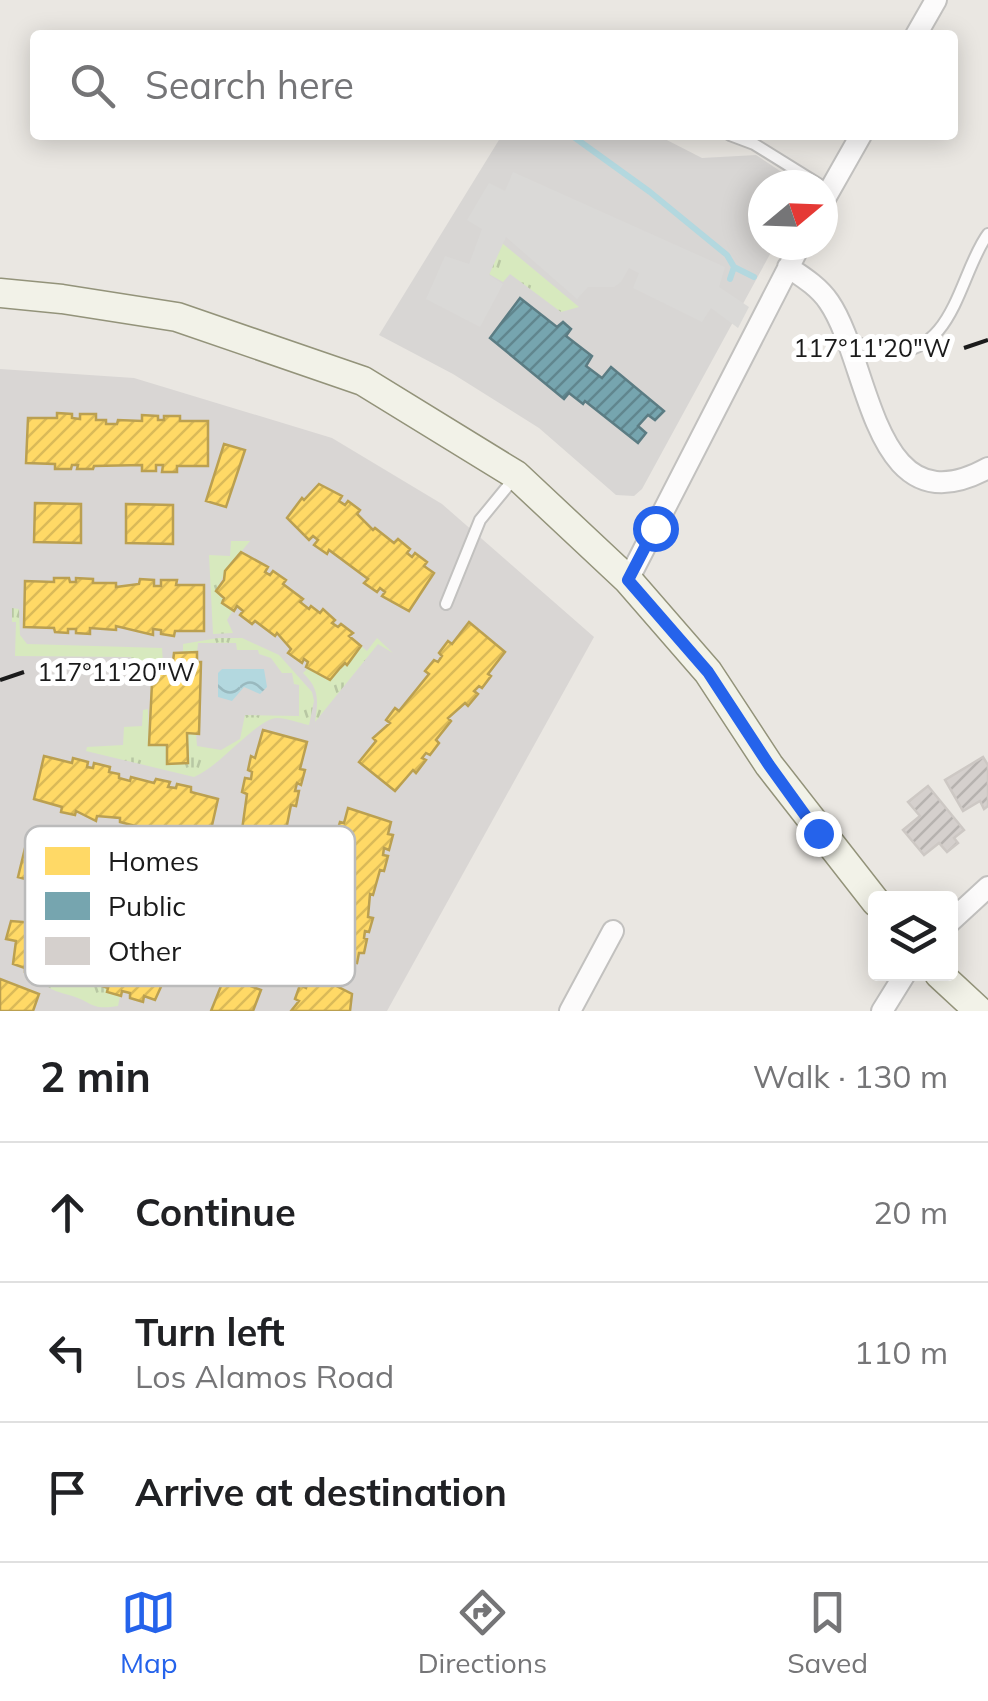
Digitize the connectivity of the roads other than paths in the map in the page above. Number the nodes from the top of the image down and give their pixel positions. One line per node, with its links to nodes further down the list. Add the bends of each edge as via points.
1 (936, 0): 2 (street)
2 (919, 30)
3 (743, 140): 5 (lane)
4 (857, 140): 6 (street)
5 (793, 170)
6 (838, 170)
7 (988, 234): 11 (lane, via 949,318 927,339 890,352)
8 (792, 260): 9 (street)
9 (788, 267): 11 (street, via 828,300); 14 (street)
10 (0, 293): 13 (main road, via 177,318 363,380)
11 (849, 340): 12 (street, via 879,434 904,466 945,484)
12 (988, 468)
13 (516, 475): 14 (main road); 15 (lane, via 480,520)
14 (628, 580): 17 (main road, via 708,672 769,765)
15 (446, 604)
16 (988, 887): 18 (street)
17 (868, 892)
18 (958, 915)
19 (613, 931): 22 (street)
20 (900, 981): 23 (street)
21 (947, 981): 24 (main road)
22 (570, 1011)
23 (882, 1011)
24 (979, 1011)

